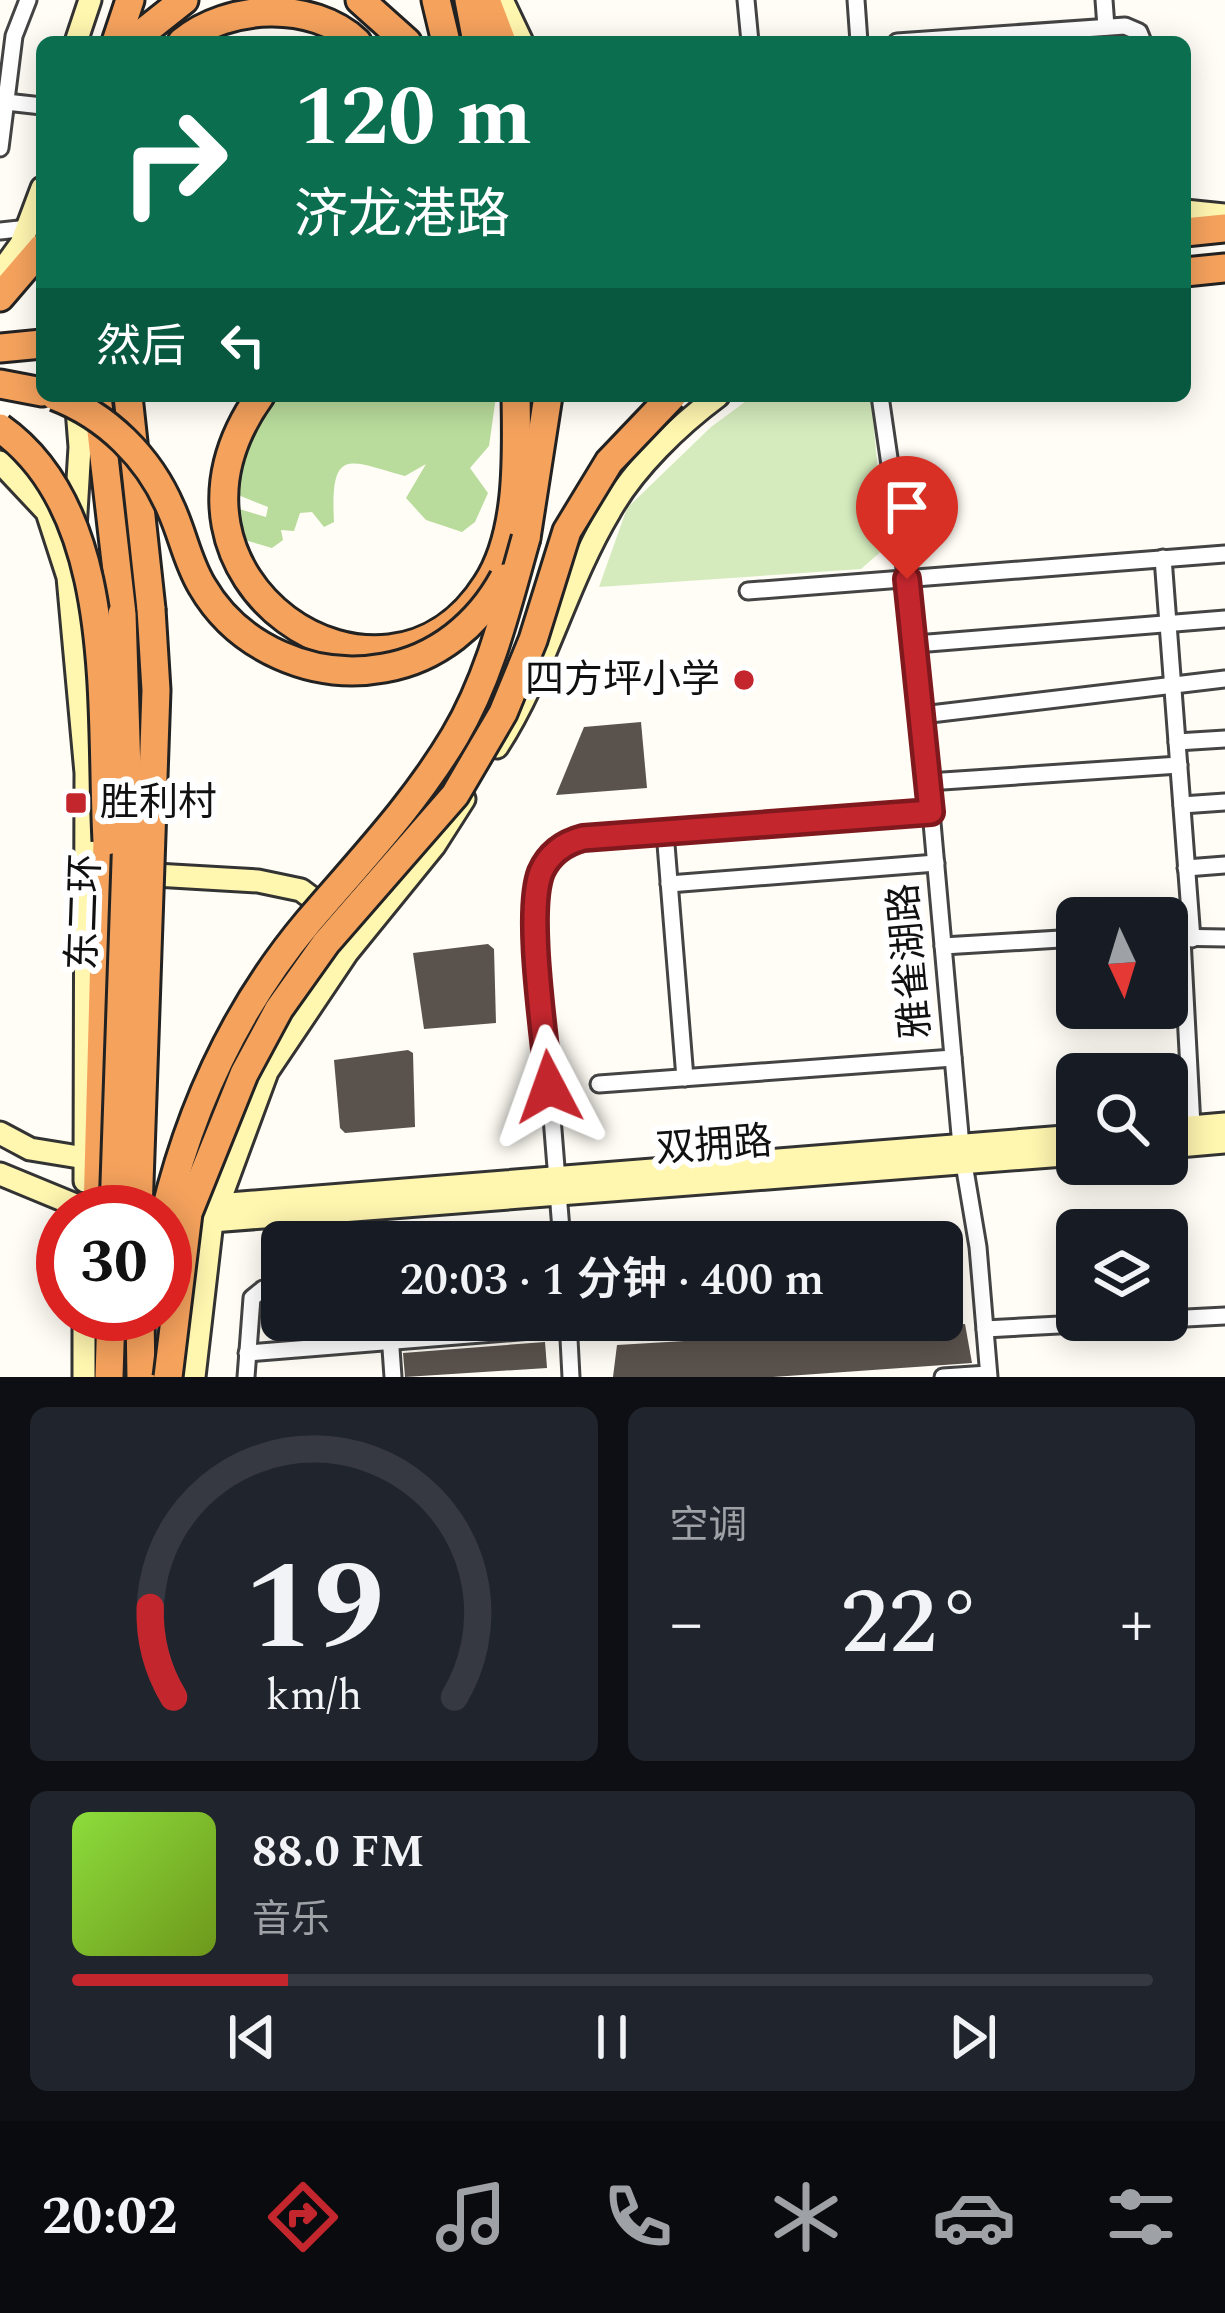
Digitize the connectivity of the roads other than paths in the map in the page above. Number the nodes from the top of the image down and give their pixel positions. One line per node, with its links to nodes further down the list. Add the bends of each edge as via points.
1 (27, 0): 30 (street)
2 (91, 0): 15 (street)
3 (113, 0): 16 (highway)
4 (130, 0): 17 (highway)
5 (184, 0): 18 (highway)
6 (360, 0): 21 (highway)
7 (436, 0): 22 (highway)
8 (469, 0): 23 (highway)
9 (486, 0): 24 (highway)
10 (502, 0): 25 (street)
11 (746, 0): 26 (street)
12 (856, 0): 27 (street)
13 (1104, 0): 14 (street)
14 (1106, 27): 28 (street); 29 (street, via 1134,28)
15 (78, 36)
16 (103, 36)
17 (118, 36)
18 (139, 36)
19 (195, 36): 20 (highway, via 242,14 298,12)
20 (351, 36)
21 (400, 36)
22 (445, 36)
23 (476, 36)
24 (500, 36)
25 (519, 36)
26 (749, 36)
27 (859, 36)
28 (981, 36)
29 (1139, 36)
30 (6, 102): 31 (street); 32 (street)
31 (36, 105)
32 (0, 148)
33 (1191, 212): 34 (street)
34 (1225, 215)
35 (36, 219): 39 (street)
36 (36, 221): 43 (street)
37 (36, 222): 44 (highway)
38 (1225, 228): 40 (highway)
39 (0, 231)
40 (1191, 231)
41 (1225, 268): 42 (highway)
42 (1191, 271)
43 (0, 273)
44 (0, 297)
45 (36, 345): 46 (highway)
46 (0, 348)
47 (36, 374): 48 (highway)
48 (0, 380): 49 (highway)
49 (36, 390)
50 (66, 402): 62 (highway, bridge, via 107,424 147,466 221,614 298,664 366,672 428,654 488,608)
51 (76, 402): 65 (street)
52 (98, 402): 110 (highway, 东二环, bridge, via 122,614 128,803)
53 (129, 402): 111 (highway, bridge, via 156,690)
54 (256, 402): 55 (highway, via 237,428 223,479 238,570 270,609 351,648 406,646 455,626 490,581 512,511)
55 (516, 402)
56 (547, 402): 62 (highway)
57 (666, 402): 132 (highway, bridge, via 609,462 567,531 511,695 455,795 326,943 244,1074 188,1213)
58 (710, 402): 88 (street, via 610,509 522,709 434,846)
59 (881, 402): 66 (street, 雅雀湖路)
60 (0, 428): 85 (highway, bridge, via 58,489 86,562 107,841)
61 (0, 462): 65 (street, via 47,512)
62 (526, 538): 112 (highway, bridge, via 499,635 457,733 245,1007 191,1119)
63 (1225, 554): 64 (street)
64 (1163, 558): 66 (street); 69 (street)
65 (68, 578): 85 (street)
66 (907, 579): 67 (street); 70 (street, 雅雀湖路)
67 (748, 591)
68 (1225, 619): 69 (street)
69 (1168, 623): 70 (street); 72 (street)
70 (916, 644): 73 (street, 雅雀湖路)
71 (1225, 680): 72 (street)
72 (1173, 683): 73 (street); 75 (street)
73 (922, 715): 77 (street, 雅雀湖路)
74 (1225, 739): 75 (street)
75 (1177, 742): 76 (street)
76 (1179, 765): 77 (street); 79 (street)
77 (928, 782): 80 (street, 雅雀湖路)
78 (1225, 802): 79 (street)
79 (1182, 805): 84 (street)
80 (931, 812): 81 (street); 82 (street, 雅雀湖路)
81 (665, 832): 86 (street); 113 (street, via 571,841 543,866 537,885)
82 (936, 863): 86 (street); 92 (street, 雅雀湖路)
83 (1225, 865): 84 (street)
84 (1186, 868): 87 (street)
85 (98, 872): 88 (street, via 301,890); 106 (street); 109 (highway)
86 (669, 884): 95 (street)
87 (1184, 897)
88 (362, 935): 115 (street, via 267,1072)
89 (1188, 938): 90 (street)
90 (1225, 938)
91 (1056, 939): 92 (street)
92 (943, 946): 94 (street, 雅雀湖路)
93 (1186, 1029): 99 (street)
94 (953, 1058): 95 (street); 105 (street, 雅雀湖路)
95 (685, 1078): 96 (street)
96 (599, 1084)
97 (1225, 1124): 99 (street)
98 (1188, 1126): 99 (street)
99 (1192, 1126)
100 (0, 1133): 106 (street, via 30,1149)
101 (1056, 1139): 105 (street, 双拥路)
102 (1225, 1142): 103 (street)
103 (1188, 1145)
104 (1056, 1154): 105 (street, 双拥路)
105 (962, 1155): 113 (street, 双拥路); 121 (street, 雅雀湖路)
106 (85, 1158): 108 (street)
107 (0, 1174): 114 (street)
108 (87, 1185)
109 (90, 1185)
110 (115, 1185)
111 (139, 1185)
112 (173, 1185)
113 (556, 1186): 115 (street, 双拥路); 116 (street)
114 (36, 1189)
115 (215, 1213): 133 (street)
116 (560, 1221)
117 (261, 1290): 128 (street, via 252,1298)
118 (1225, 1316): 119 (street)
119 (1188, 1318)
120 (1056, 1325): 121 (street)
121 (985, 1329): 130 (street, 雅雀湖路)
122 (85, 1341): 131 (street)
123 (140, 1341): 129 (highway)
124 (145, 1341): 129 (highway)
125 (370, 1341): 128 (street)
126 (390, 1341): 135 (street)
127 (569, 1341): 136 (street)
128 (247, 1353): 134 (street)
129 (141, 1372)
130 (988, 1375): 137 (street)
131 (84, 1377)
132 (168, 1377)
133 (194, 1377)
134 (245, 1377)
135 (393, 1377)
136 (571, 1377)
137 (943, 1377)

